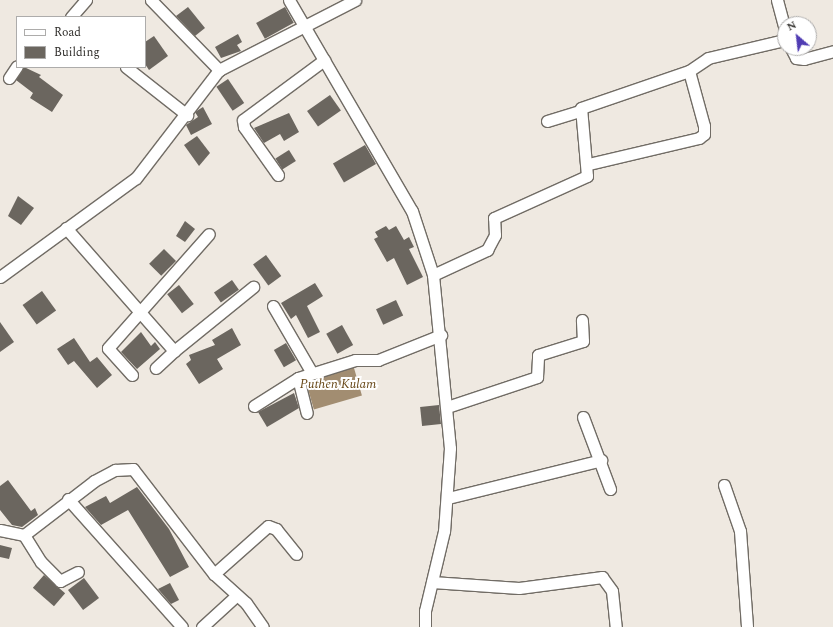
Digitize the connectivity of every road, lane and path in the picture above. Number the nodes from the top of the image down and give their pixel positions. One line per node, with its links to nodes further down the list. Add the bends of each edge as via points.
1 (86, 0): 6 (street)
2 (151, 0): 17 (street)
3 (289, 0): 8 (street)
4 (355, 0): 8 (street)
5 (777, 0): 7 (street)
6 (72, 16)
7 (781, 16)
8 (304, 27): 14 (street); 17 (street)
9 (777, 42): 18 (street, via 708,58)
10 (833, 51): 11 (street)
11 (817, 55)
12 (795, 56): 13 (street, via 804,59)
13 (815, 56)
14 (324, 60): 24 (street, via 243,120 244,127); 27 (street, via 412,212)
15 (16, 68): 19 (street)
16 (127, 68): 21 (street)
17 (219, 70): 21 (street)
18 (690, 71): 20 (street); 23 (street, via 704,134 699,138)
19 (9, 78)
20 (580, 111): 22 (street); 23 (street)
21 (187, 115): 25 (street, via 136,178)
22 (547, 121)
23 (588, 164): 27 (street, via 587,176 494,218 496,235 487,250)
24 (278, 175)
25 (66, 228): 28 (street); 31 (street)
26 (209, 234): 31 (street)
27 (433, 275): 33 (street)
28 (0, 277)
29 (253, 287): 34 (street)
30 (273, 306): 36 (street)
31 (140, 314): 34 (street); 37 (street, via 108,348)
32 (582, 320): 40 (street, via 583,341 538,355 537,377)
33 (441, 335): 36 (street, via 378,360 355,360); 40 (street)
34 (174, 351): 35 (street)
35 (156, 368)
36 (312, 373): 38 (street)
37 (132, 375)
38 (298, 378): 39 (street); 41 (street)
39 (254, 406)
40 (447, 408): 46 (street)
41 (307, 413)
42 (583, 417): 43 (street)
43 (601, 460): 45 (street); 46 (street)
44 (724, 485): 60 (street, via 740,531)
45 (610, 489)
46 (448, 498): 53 (street)
47 (68, 500): 49 (street); 52 (street, via 115,470 133,469); 55 (street)
48 (0, 530): 49 (street)
49 (24, 535): 51 (street, via 56,578 68,580)
50 (296, 554): 52 (street, via 276,528 268,526 260,530)
51 (78, 572)
52 (214, 574): 54 (street)
53 (432, 582): 58 (street); 59 (street, via 520,588 602,577 612,591)
54 (238, 595): 56 (street); 57 (street)
55 (182, 627)
56 (202, 627)
57 (263, 627)
58 (425, 627)
59 (616, 627)
60 (748, 627)

